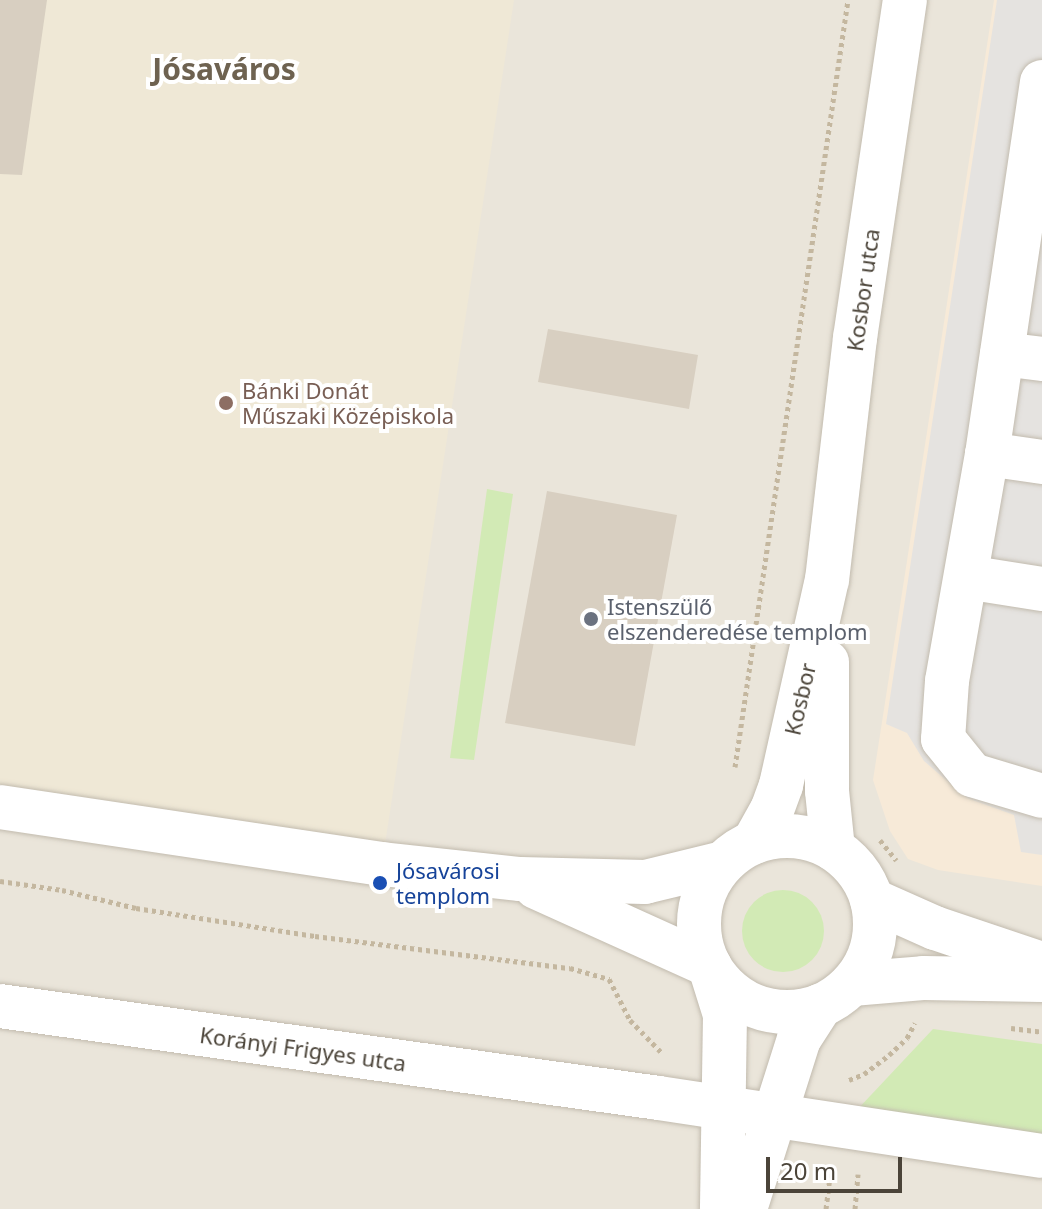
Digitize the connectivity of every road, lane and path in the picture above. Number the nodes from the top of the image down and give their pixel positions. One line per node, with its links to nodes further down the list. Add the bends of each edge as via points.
1 (848, 0): 12 (path)
2 (905, 0): 10 (street, Kosbor utca, via 855,338)
3 (1042, 82): 4 (street)
4 (1037, 155): 5 (street)
5 (1030, 255): 6 (street)
6 (1022, 357): 7 (street)
7 (987, 454): 8 (street); 9 (street)
8 (1042, 462)
9 (966, 577): 11 (street); 13 (street, via 947,681 943,739 972,775)
10 (827, 580): 16 (street, Kosbor, via 827,791); 17 (street, Kosbor, via 781,785 772,810)
11 (1042, 589)
12 (734, 776)
13 (1040, 785)
14 (0, 807): 19 (street, via 382,864)
15 (875, 827): 18 (path)
16 (833, 849): 17 (street, via 794,836); 21 (street, via 851,863)
17 (738, 853): 19 (street, via 645,882); 23 (street, via 707,887 699,915 699,941)
18 (898, 862)
19 (520, 879): 23 (street)
20 (0, 881): 28 (path, via 315,936 570,968 609,979 630,1020)
21 (872, 900): 22 (street, via 935,928); 25 (street, via 873,941 867,960)
22 (1042, 964)
23 (709, 965): 25 (street, via 723,986 758,1007 779,1012); 30 (street, via 725,1015)
24 (1042, 980): 25 (street, via 923,978)
25 (836, 995): 31 (street, via 799,1039)
26 (0, 1006): 30 (street, Korányi Frigyes utca)
27 (919, 1014): 29 (path, via 907,1038 889,1055)
28 (663, 1053)
29 (841, 1083)
30 (724, 1110): 31 (street, Korányi Frigyes utca); 34 (street)
31 (772, 1118): 32 (street, Korányi Frigyes utca); 35 (street)
32 (1042, 1156)
33 (833, 1158): 36 (path)
34 (722, 1209)
35 (745, 1209)
36 (826, 1209)

